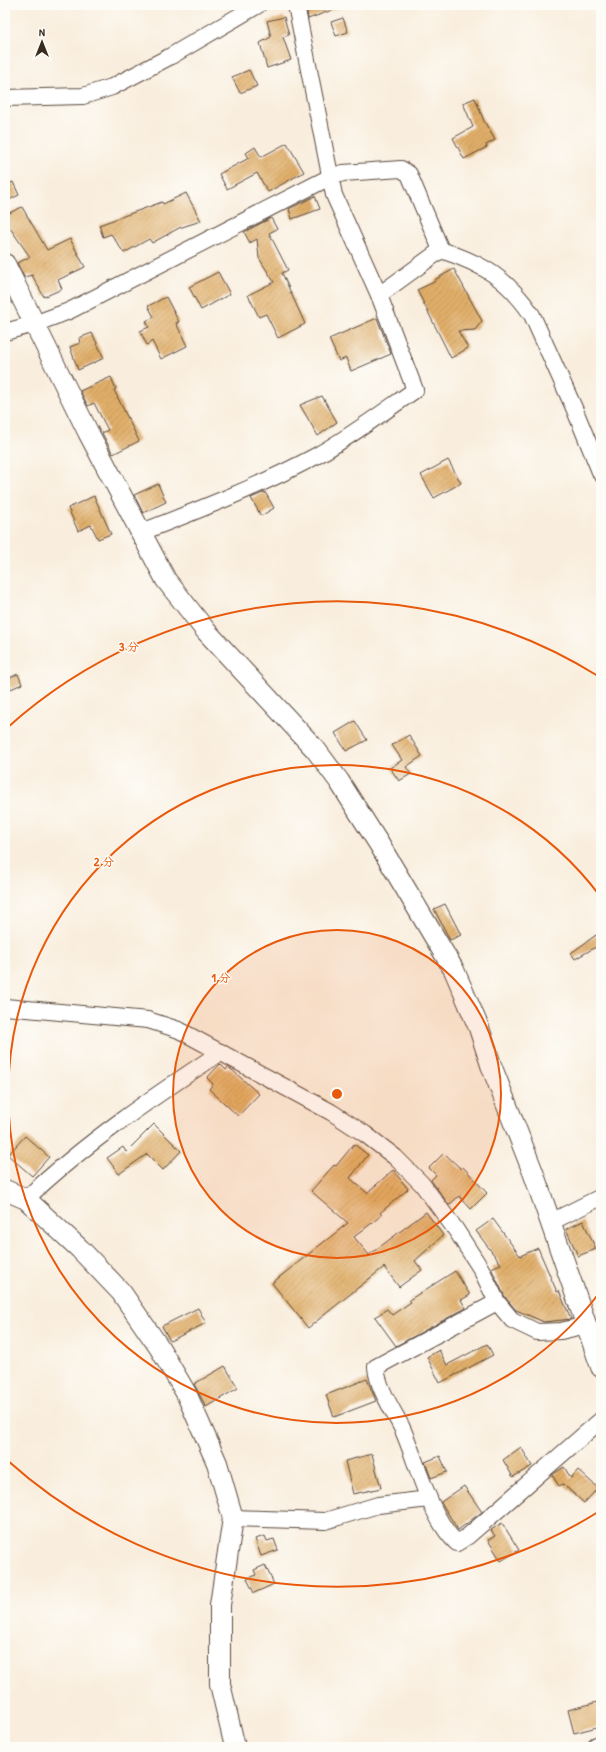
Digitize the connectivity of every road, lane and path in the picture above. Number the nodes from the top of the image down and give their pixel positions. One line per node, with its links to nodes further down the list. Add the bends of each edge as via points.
1 (258, 5): 3 (street, via 112,87 83,96)
2 (296, 5): 4 (street)
3 (5, 98)
4 (330, 177): 5 (street, via 343,173 401,169 409,174); 7 (street, via 334,194); 8 (street, via 69,311)
5 (441, 250): 7 (street); 10 (street, via 468,259 492,272 523,301 558,372)
6 (5, 264): 8 (street)
7 (379, 295): 11 (street, via 415,390 346,439 315,457 236,495)
8 (34, 324): 9 (street); 11 (street)
9 (5, 332)
10 (601, 474)
11 (142, 532): 17 (street, via 166,580 206,631 316,750 383,850 454,970 479,1028)
12 (5, 1007): 13 (street, via 148,1020 179,1030)
13 (221, 1052): 16 (street, via 154,1096 49,1177); 18 (street, via 331,1112 395,1157 422,1184 456,1230 481,1269)
14 (5, 1190): 16 (street)
15 (601, 1197): 17 (street)
16 (26, 1199): 24 (street, via 121,1292 159,1347 190,1400 217,1463)
17 (551, 1222): 19 (street)
18 (497, 1302): 19 (street, via 512,1320 537,1332 561,1331); 23 (street, via 376,1367 377,1380 402,1429)
19 (586, 1325): 20 (street)
20 (597, 1343): 21 (street)
21 (601, 1367)
22 (601, 1420): 23 (street, via 457,1543)
23 (429, 1499): 24 (street, via 378,1505 325,1521)
24 (233, 1518): 26 (street, via 220,1605 220,1684)
25 (601, 1746): 27 (street)
26 (235, 1747)
27 (597, 1747)

